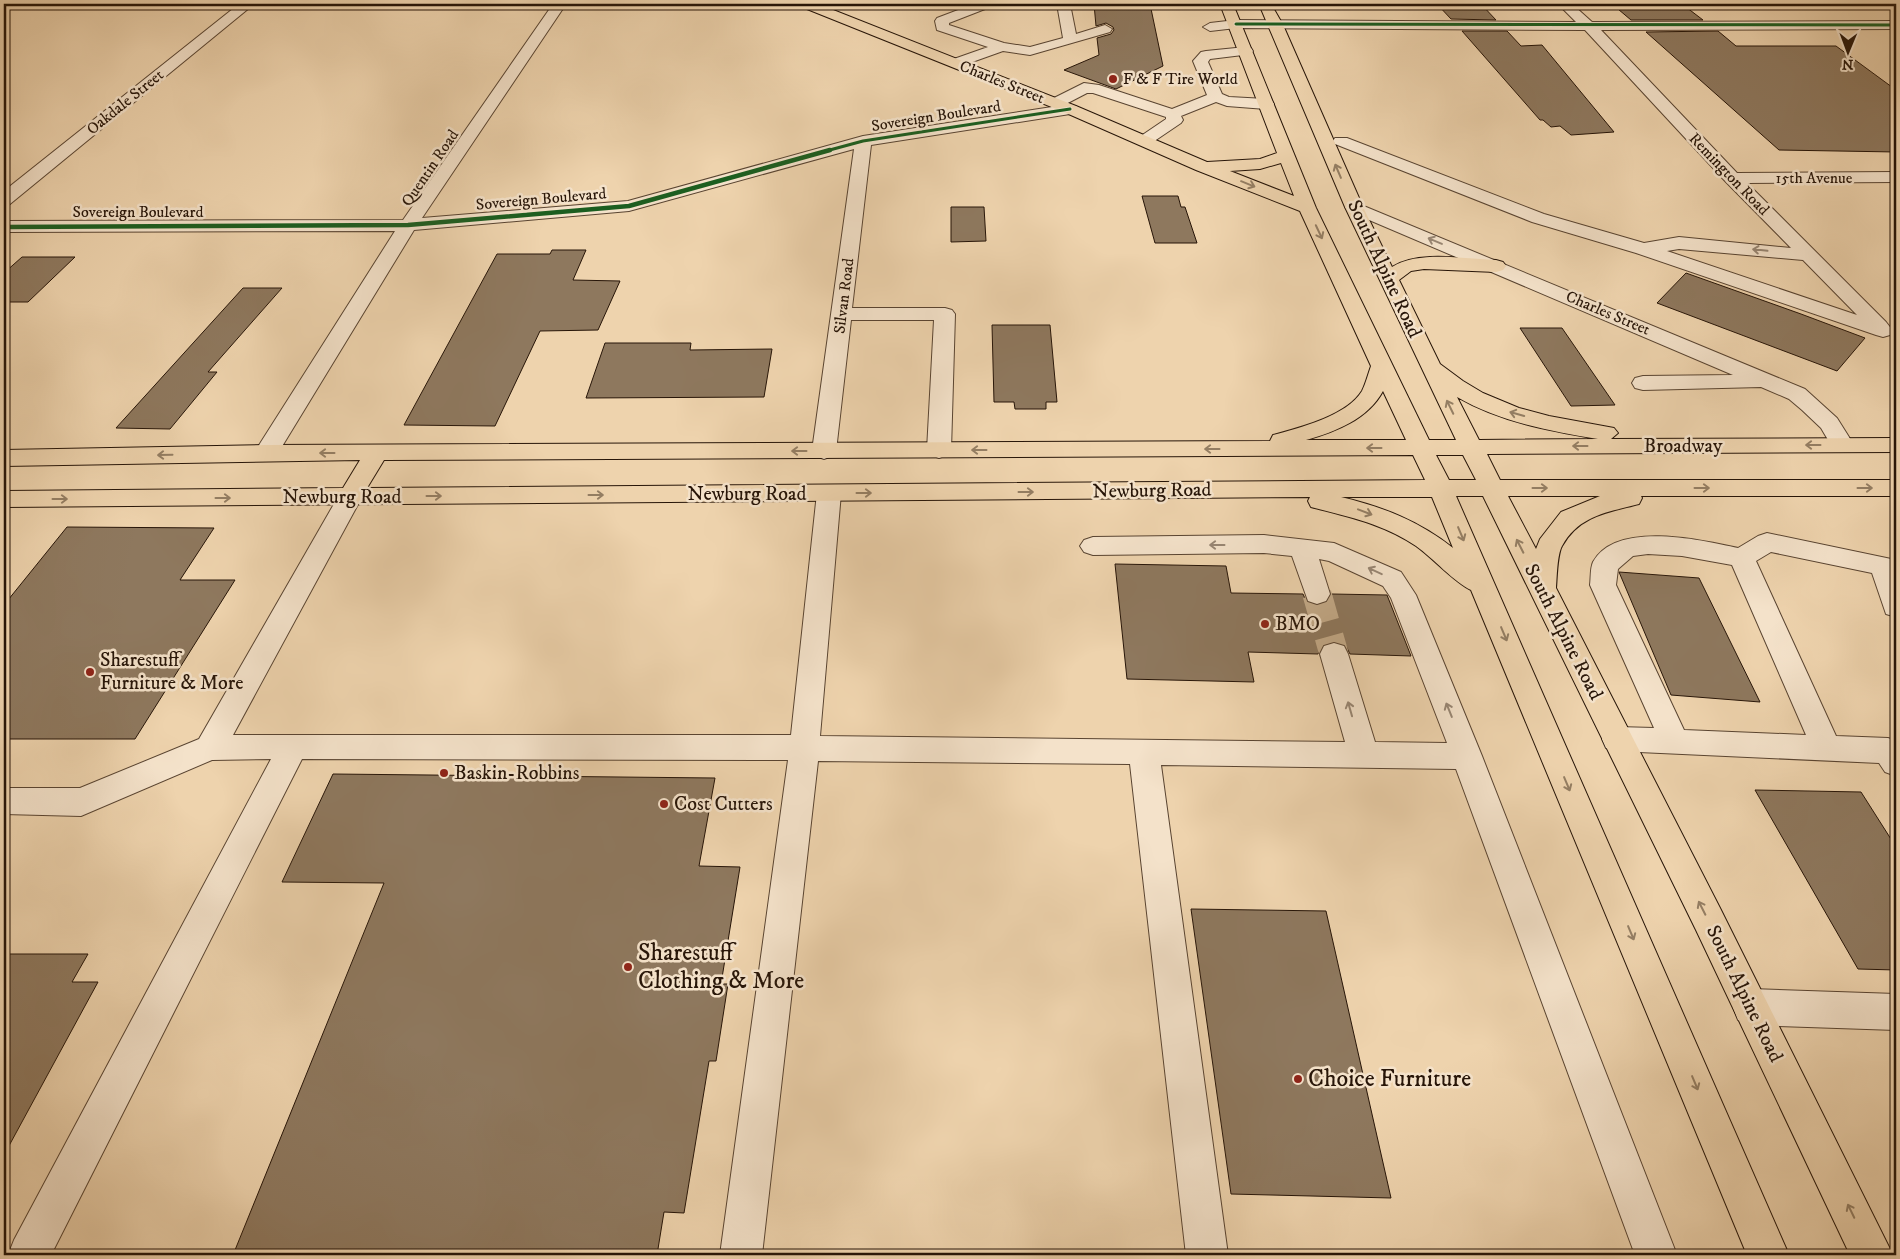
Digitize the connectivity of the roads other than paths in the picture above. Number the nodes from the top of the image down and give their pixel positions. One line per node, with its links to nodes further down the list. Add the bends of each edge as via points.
1 (247, 4): 30 (street, Oakdale Street)
2 (559, 4): 33 (street, Quentin Road)
3 (807, 4): 18 (main road, Charles Street)
4 (982, 4): 16 (street, via 942,22 942,27)
5 (1063, 4): 15 (street)
6 (1227, 4): 9 (main road)
7 (1265, 4): 10 (main road, South Alpine Road)
8 (1564, 4): 12 (street, Remington Road)
9 (1236, 24): 10 (street); 13 (street); 17 (main road)
10 (1276, 24): 12 (street); 31 (main road, South Alpine Road, one-way to 10)
11 (1896, 25): 12 (street)
12 (1589, 26): 29 (street, Remington Road)
13 (1210, 27)
14 (1104, 29): 15 (street)
15 (1070, 40): 16 (street, via 1030,51)
16 (1002, 48): 18 (street)
17 (1246, 51): 19 (street, via 1206,56 1200,61); 20 (main road)
18 (956, 63): 21 (main road, Charles Street)
19 (1216, 97): 20 (street); 22 (street)
20 (1266, 104): 26 (main road)
21 (1063, 106): 22 (street, Sovereign Boulevard, via 1084,88 1094,88); 23 (street, Sovereign Boulevard); 24 (main road, Charles Street)
22 (1172, 114): 24 (street, via 1175,120)
23 (863, 141): 33 (street, Sovereign Boulevard, via 629,206); 39 (street, Silvan Road)
24 (1144, 141): 27 (main road, Charles Street)
25 (1341, 141): 35 (street, via 1538,218)
26 (1286, 154): 27 (main road, via 1276,161 1261,164); 32 (main road)
27 (1202, 166): 32 (main road, Charles Street, one-way to 32)
28 (1896, 177): 29 (street, 15th Avenue)
29 (1732, 178): 36 (street, Remington Road)
30 (4, 200)
31 (1354, 207): 37 (street, Charles Street, one-way to 31); 38 (main road, South Alpine Road)
32 (1307, 208): 41 (main road, one-way to 41)
33 (408, 225): 34 (street, Sovereign Boulevard); 53 (street, Quentin Road)
34 (4, 227)
35 (1643, 249): 36 (street, one-way to 35, via 1680,243); 40 (street)
36 (1808, 255): 40 (street, Remington Road)
37 (1496, 266): 38 (main road, via 1424,264 1405,267); 43 (street, Charles Street)
38 (1388, 278): 42 (main road, South Alpine Road)
39 (842, 314): 51 (street, via 945,314); 52 (street, Silvan Road)
40 (1890, 337)
41 (1382, 366): 48 (main road); 50 (main road, via 1369,397 1344,417 1299,435)
42 (1430, 367): 47 (main road, one-way to 42, via 1610,434 1549,423 1502,410 1459,389); 49 (main road, South Alpine Road, one-way to 42)
43 (1768, 380): 44 (street); 45 (street, Charles Street, via 1797,394 1819,412)
44 (1643, 383)
45 (1842, 445): 46 (main road, Broadway); 47 (main road, Broadway, one-way to 47)
46 (1896, 445)
47 (1720, 446): 49 (main road, Broadway, one-way to 49)
48 (1423, 447): 49 (main road, Newburg Road); 50 (main road, Newburg Road, one-way to 50); 59 (main road)
49 (1470, 447): 56 (main road, South Alpine Road)
50 (1252, 448): 51 (main road, Newburg Road, one-way to 51)
51 (939, 450): 52 (main road, Newburg Road)
52 (824, 451): 54 (main road, Newburg Road, one-way to 54)
53 (266, 453): 54 (main road, Newburg Road, one-way to 53); 55 (main road, Newburg Road, one-way to 55)
54 (376, 453): 62 (main road)
55 (4, 458)
56 (1491, 488): 57 (main road, Broadway, one-way to 57); 59 (main road, Newburg Road); 69 (main road, South Alpine Road, one-way to 56)
57 (1672, 488): 58 (main road, Broadway, one-way to 58); 69 (main road, via 1604,503 1570,518 1548,545)
58 (1896, 488)
59 (1441, 489): 60 (main road, Newburg Road); 68 (main road, one-way to 68)
60 (1267, 490): 61 (main road, Newburg Road, one-way to 60); 68 (main road, one-way to 68, via 1357,509 1406,528 1444,553)
61 (829, 493): 62 (main road, Newburg Road, one-way to 61); 77 (street)
62 (350, 497): 63 (main road, Newburg Road, one-way to 62); 76 (street)
63 (4, 499)
64 (1093, 546): 65 (street, one-way to 64, via 1264,544)
65 (1303, 549): 70 (street); 82 (street, one-way to 65, via 1403,595 1392,578 1334,552)
66 (1742, 558): 67 (street, via 1767,542); 74 (street, via 1658,544 1625,549 1605,565 1603,585); 78 (street)
67 (1890, 568): 71 (street)
68 (1485, 589): 90 (main road, one-way to 90)
69 (1542, 590): 73 (main road, South Alpine Road)
70 (1317, 594)
71 (1896, 607)
72 (1334, 654): 80 (street, one-way to 72)
73 (1617, 739): 74 (street); 84 (main road, South Alpine Road, one-way to 73)
74 (1675, 742): 78 (street)
75 (293, 746): 76 (street); 77 (street); 86 (street)
76 (210, 748): 83 (street, via 81,802)
77 (804, 748): 79 (street); 87 (street)
78 (1827, 749): 81 (street)
79 (1144, 752): 80 (street); 88 (street)
80 (1364, 755): 82 (street)
81 (1894, 755)
82 (1467, 756): 89 (street)
83 (4, 801)
84 (1751, 1007): 85 (street); 91 (main road, South Alpine Road, one-way to 84)
85 (1896, 1012)
86 (29, 1255)
87 (741, 1255)
88 (1208, 1255)
89 (1656, 1255)
90 (1768, 1255)
91 (1872, 1255)

